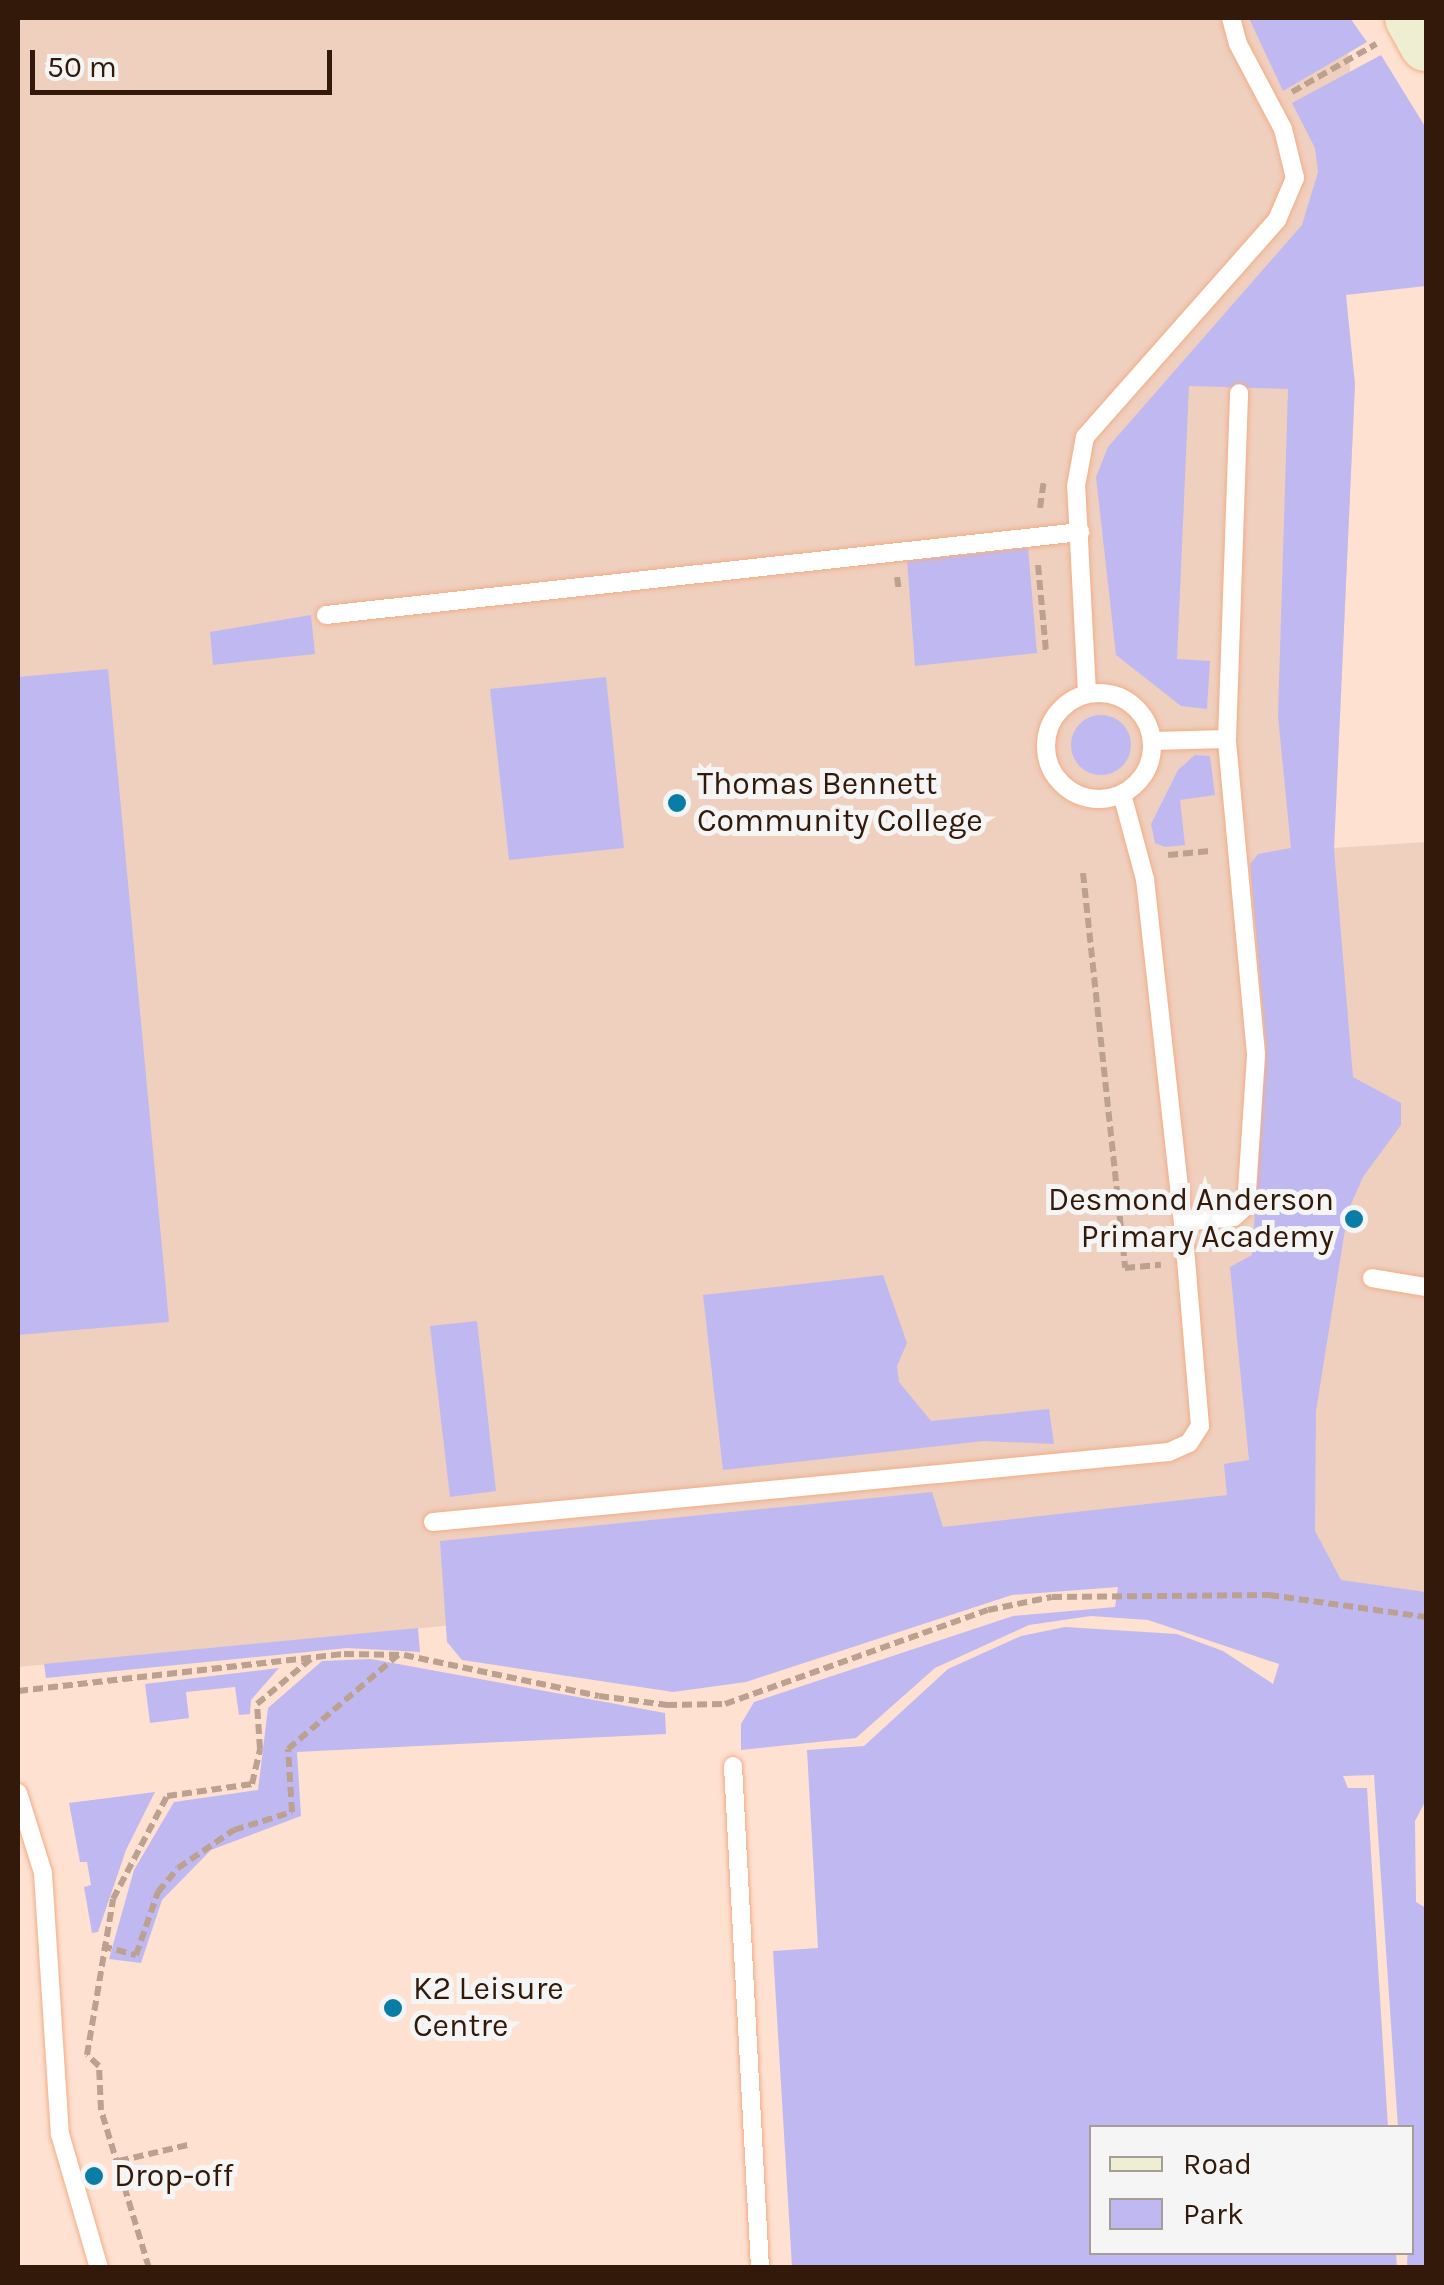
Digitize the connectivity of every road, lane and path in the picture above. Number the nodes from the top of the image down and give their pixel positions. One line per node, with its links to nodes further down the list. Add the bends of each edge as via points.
1 (1232, 18): 3 (lane)
2 (1417, 29): 3 (path)
3 (1270, 105): 5 (lane, via 1292,154 1290,200 1086,437 1076,486)
4 (1239, 393): 8 (lane)
5 (1080, 532): 6 (lane); 7 (lane)
6 (326, 615)
7 (1087, 693): 9 (lane, via 1136,706); 10 (lane, via 1057,712 1048,728 1048,764 1071,792 1088,798)
8 (1228, 738): 9 (lane); 11 (lane)
9 (1152, 740): 10 (lane, via 1147,770)
10 (1122, 794): 12 (lane)
11 (1238, 849): 12 (path); 14 (lane, via 1256,1054 1246,1206 1234,1216)
12 (1140, 858): 14 (lane)
13 (1083, 872): 15 (path, via 1125,1268)
14 (1183, 1222): 15 (lane)
15 (1186, 1262): 18 (lane, via 1200,1426 1189,1443 1168,1452)
16 (1372, 1278): 17 (lane)
17 (1426, 1287)
18 (433, 1522)
19 (1426, 1617): 20 (path, via 1269,1595 1052,1597 988,1610 726,1704 599,1696)
20 (398, 1655): 21 (path); 25 (path, via 288,1749 292,1812 234,1830 178,1868 158,1892 136,1955)
21 (313, 1657): 22 (path); 25 (path, via 258,1704 260,1749 252,1784 166,1796 113,1899)
22 (18, 1692)
23 (733, 1766): 30 (lane)
24 (18, 1794): 28 (lane, via 44,1873 60,2134)
25 (102, 1946): 27 (path, via 87,2055 98,2066 101,2110)
26 (188, 2145): 27 (path)
27 (119, 2161): 29 (path)
28 (99, 2268)
29 (149, 2268)
30 (760, 2268)

